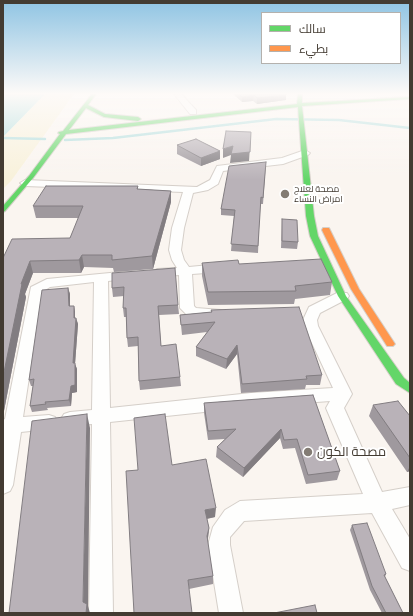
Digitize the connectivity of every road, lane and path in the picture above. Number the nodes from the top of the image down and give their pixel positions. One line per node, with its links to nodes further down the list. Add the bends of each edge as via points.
1 (69, 123): 6 (street)
2 (72, 123): 6 (street)
3 (115, 123): 6 (street)
4 (127, 123): 6 (street)
5 (302, 123): 7 (street)
6 (64, 131): 8 (street)
7 (305, 153): 9 (street, via 283,161 223,167 218,170 214,182 210,185 198,190); 12 (street, via 311,226)
8 (28, 181): 9 (street); 10 (street)
9 (189, 190): 15 (street, via 178,228 175,250)
10 (5, 214)
11 (323, 223): 19 (street, via 355,289)
12 (324, 260): 13 (street); 17 (street)
13 (310, 262)
14 (231, 268): 15 (street)
15 (185, 270): 16 (street); 18 (street, via 188,310 197,313)
16 (101, 278): 22 (street); 23 (street, via 47,283 36,290)
17 (342, 296): 20 (street); 21 (street, via 307,310 311,326)
18 (229, 312)
19 (395, 352)
20 (407, 383)
21 (344, 394): 22 (street); 26 (street, via 335,408)
22 (100, 415): 23 (street); 28 (street)
23 (8, 427): 24 (street)
24 (3, 485)
25 (410, 496): 26 (street)
26 (377, 503): 27 (street); 29 (street, via 240,511 232,517 220,534 219,545)
27 (410, 560)
28 (101, 613)
29 (231, 613)

